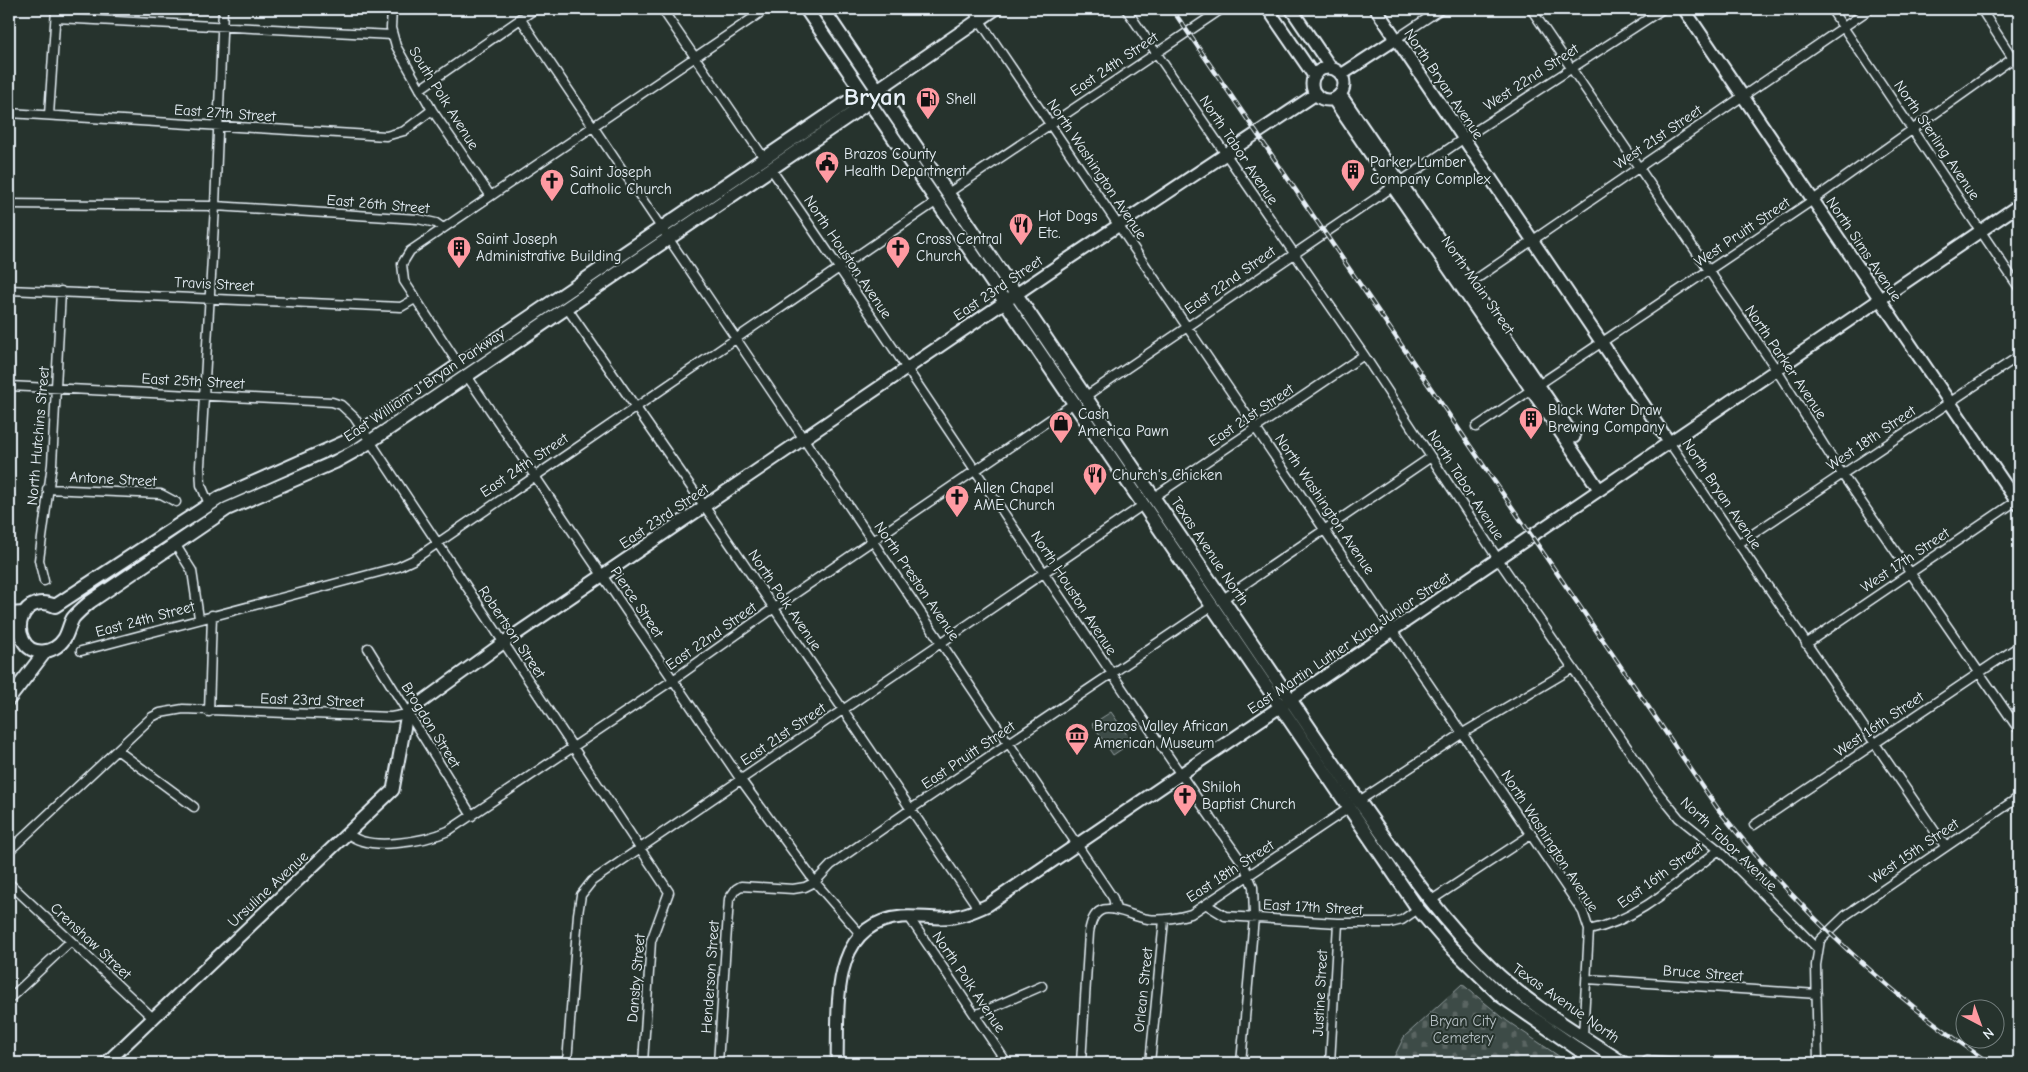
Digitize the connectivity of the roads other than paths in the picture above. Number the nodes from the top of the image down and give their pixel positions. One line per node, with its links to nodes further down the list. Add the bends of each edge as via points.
1 (56, 9): 23 (street)
2 (223, 9): 25 (street)
3 (392, 9): 27 (street, South Polk Avenue)
4 (535, 9): 24 (street)
5 (662, 9): 30 (street, North Houston Avenue)
6 (766, 9): 30 (street, East 26th Street)
7 (806, 9): 38 (main road, Texas Avenue North)
8 (823, 9): 38 (main road, Texas Avenue North)
9 (995, 9): 22 (main road, East William J Bryan Parkway)
10 (1126, 9): 29 (street, North Tabor Avenue)
11 (1222, 9): 29 (street, East 24th Street)
12 (1268, 9): 36 (street)
13 (1291, 9): 32 (street)
14 (1376, 9): 28 (street, North Bryan Avenue)
15 (1441, 9): 28 (street)
16 (1531, 9): 33 (street, North Parker Avenue)
17 (1662, 9): 33 (street, West 22nd Street)
18 (1684, 9): 41 (street, North Sims Avenue)
19 (1831, 9): 26 (street, North Sterling Avenue)
20 (1870, 9): 26 (street, West 21st Street)
21 (1981, 9): 31 (street)
22 (976, 14): 38 (main road, East William J Bryan Parkway); 45 (street, North Washington Avenue)
23 (56, 18): 25 (street); 44 (street)
24 (520, 18): 37 (street); 47 (street, North Preston Avenue)
25 (222, 26): 27 (street); 46 (street)
26 (1843, 27): 41 (street, West 21st Street); 48 (street, North Sterling Avenue)
27 (392, 35): 37 (street, South Polk Avenue)
28 (1396, 39): 35 (street); 49 (street, North Bryan Avenue)
29 (1156, 53): 45 (street, East 24th Street); 50 (street, North Tabor Avenue)
30 (696, 57): 47 (street, East 26th Street); 51 (street, North Houston Avenue)
31 (2016, 57): 34 (street); 48 (street, West Pruitt Street)
32 (1331, 68): 35 (street); 36 (street, via 1321,69)
33 (1571, 68): 49 (street, West 22nd Street); 52 (street, North Parker Avenue)
34 (2019, 68)
35 (1341, 75): 40 (street, via 1344,85)
36 (1314, 76): 39 (street, via 1312,84)
37 (420, 89): 42 (street, South Polk Avenue)
38 (872, 93): 51 (main road, East William J Bryan Parkway, via 855,97); 55 (main road, Texas Avenue North)
39 (1316, 94): 40 (street, via 1323,98); 50 (street, East 23rd Street)
40 (1336, 96): 53 (street, North Main Street)
41 (1743, 96): 52 (street, West 21st Street); 56 (street, North Sims Avenue)
42 (432, 110): 46 (street, East 27th Street, via 404,131 386,136); 54 (street, South Polk Avenue)
43 (9, 113): 44 (street, East 27th Street)
44 (49, 115): 46 (street, East 27th Street)
45 (1050, 125): 55 (street, East 24th Street); 60 (street, North Washington Avenue)
46 (218, 126): 59 (street)
47 (594, 127): 54 (street, East 26th Street); 63 (street, North Preston Avenue)
48 (1913, 129): 56 (street, West Pruitt Street); 62 (street, North Sterling Avenue)
49 (1463, 139): 53 (street, West 22nd Street); 64 (street, North Bryan Avenue)
50 (1226, 154): 60 (street, East 23rd Street); 65 (street, North Tabor Avenue)
51 (768, 164): 63 (main road, East William J Bryan Parkway); 66 (street, North Houston Avenue)
52 (1639, 167): 64 (street, West 21st Street); 67 (street, North Parker Avenue)
53 (1396, 185): 65 (street, East 22nd Street); 68 (street, North Main Street)
54 (490, 195): 61 (street, East 26th Street)
55 (942, 197): 66 (street, East 24th Street); 73 (main road, Texas Avenue North)
56 (1813, 200): 67 (street, West Pruitt Street); 75 (street, North Sims Avenue)
57 (9, 204): 59 (street, East 26th Street)
58 (2019, 205): 62 (street, East Martin Luther King Junior Street)
59 (215, 206): 61 (street, East 26th Street, via 418,219); 72 (street)
60 (1119, 225): 73 (street, East 23rd Street); 77 (street, North Washington Avenue)
61 (443, 228): 74 (street, via 410,251 402,264 404,282)
62 (1982, 231): 69 (street, North Sterling Avenue); 75 (street, East Martin Luther King Junior Street)
63 (666, 233): 76 (main road, East William J Bryan Parkway); 78 (street, North Preston Avenue); 82 (main road, East William J Bryan Parkway)
64 (1532, 240): 68 (street, West 21st Street); 79 (street, North Bryan Avenue)
65 (1294, 253): 77 (street, East 22nd Street); 80 (street, North Tabor Avenue)
66 (840, 268): 78 (street, East 24th Street); 83 (street, North Houston Avenue)
67 (1708, 272): 79 (street, West Pruitt Street); 84 (street, North Parker Avenue)
68 (1466, 286): 87 (street, North Main Street)
69 (2019, 288)
70 (9, 290): 71 (street, Travis Street)
71 (61, 291): 72 (street, Travis Street); 88 (street, North Hutchins Street)
72 (209, 297): 74 (street, Travis Street, via 401,307); 89 (street)
73 (1011, 298): 83 (street, East 23rd Street); 90 (main road, Texas Avenue North); 92 (main road, Texas Avenue North)
74 (415, 299): 82 (street)
75 (1880, 299): 84 (street, East Martin Luther King Junior Street); 91 (street, North Sims Avenue)
76 (567, 308): 85 (main road, East William J Bryan Parkway); 93 (street, North Polk Avenue)
77 (1188, 326): 90 (street, East 22nd Street); 95 (street, North Washington Avenue)
78 (736, 338): 93 (street, East 24th Street); 97 (street, North Preston Avenue)
79 (1602, 344): 87 (street, West Pruitt Street); 98 (street, North Bryan Avenue)
80 (1364, 355): 95 (street, East 21st Street); 99 (street, North Tabor Avenue)
81 (2019, 356): 91 (street, West 18th Street)
82 (458, 365): 96 (main road, East William J Bryan Parkway)
83 (908, 369): 97 (street, East 23rd Street); 100 (street, North Houston Avenue)
84 (1776, 369): 98 (street, East Martin Luther King Junior Street); 101 (street, North Parker Avenue)
85 (467, 376): 96 (main road, East William J Bryan Parkway); 102 (street, Pierce Street)
86 (9, 386): 88 (street, East 25th Street)
87 (1535, 387): 94 (street, West Pruitt Street); 103 (street, North Main Street)
88 (57, 388): 89 (street, East 25th Street); 104 (street, North Hutchins Street, via 52,464)
89 (204, 396): 96 (street, East 25th Street, via 332,402 347,410); 108 (street, via 201,485)
90 (1086, 396): 105 (main road, Texas Avenue North)
91 (1950, 402): 101 (street, West 18th Street); 107 (street, North Sims Avenue)
92 (1074, 403): 100 (street, East 22nd Street); 109 (main road, Texas Avenue North)
93 (634, 407): 102 (street, East 24th Street); 110 (street, North Polk Avenue)
94 (1476, 427)
95 (1257, 428): 105 (street, East 21st Street); 111 (street, North Washington Avenue)
96 (366, 436): 108 (main road, East William J Bryan Parkway, via 234,490); 112 (street, Robertson Street); 114 (main road, East William J Bryan Parkway, via 335,462 226,509)
97 (805, 438): 110 (street, East 23rd Street); 113 (street, North Preston Avenue)
98 (1669, 442): 103 (street, East Martin Luther King Junior Street); 115 (street, North Bryan Avenue)
99 (1432, 457): 111 (street, East Pruitt Street); 116 (street, North Tabor Avenue)
100 (976, 471): 113 (street, East 22nd Street); 117 (street, North Houston Avenue)
101 (1842, 474): 115 (street, West 18th Street); 118 (street, North Parker Avenue)
102 (534, 475): 112 (street, East 24th Street); 119 (street, Pierce Street)
103 (1602, 487): 116 (street, East Martin Luther King Junior Street)
104 (47, 489): 106 (street, Antone Street, via 161,494); 120 (street, North Hutchins Street, via 39,560)
105 (1154, 497): 121 (main road, Texas Avenue North)
106 (176, 502)
107 (2018, 502): 118 (street, West 17th Street)
108 (209, 504): 122 (main road, East William J Bryan Parkway)
109 (1143, 505): 117 (street, East 21st Street); 121 (main road, Texas Avenue North)
110 (705, 507): 119 (street, East 23rd Street); 123 (street, North Polk Avenue)
111 (1326, 530): 121 (street, East Pruitt Street); 129 (street, North Washington Avenue)
112 (436, 542): 126 (street, East 24th Street, via 398,567); 130 (street, Robertson Street)
113 (874, 542): 123 (street, East 22nd Street); 131 (street, North Preston Avenue)
114 (175, 544): 127 (street, via 192,571); 128 (main road, East William J Bryan Parkway, via 90,602)
115 (1738, 544): 132 (street, North Bryan Avenue)
116 (1498, 559): 129 (street, East Martin Luther King Junior Street); 137 (street, North Tabor Avenue)
117 (1045, 572): 131 (street, East 21st Street); 139 (street, North Houston Avenue)
118 (1911, 573): 132 (street, West 17th Street); 138 (street, North Parker Avenue)
119 (603, 575): 130 (street, East 23rd Street); 140 (street, Pierce Street)
120 (44, 581)
121 (1218, 603): 139 (street, East Pruitt Street); 142 (main road, Texas Avenue North); 143 (main road, Texas Avenue North)
122 (54, 606): 124 (main road, East William J Bryan Parkway, via 37,603); 128 (main road, via 65,618)
123 (774, 608): 140 (street, East 22nd Street); 144 (street, North Polk Avenue)
124 (24, 613): 125 (main road, East William J Bryan Parkway); 136 (main road, via 20,629 24,642 30,649)
125 (9, 614)
126 (212, 615): 127 (street, East 24th Street); 145 (street)
127 (199, 618): 135 (street, East 24th Street)
128 (68, 628): 136 (main road, East William J Bryan Parkway, via 61,644)
129 (1394, 631): 142 (street, East Martin Luther King Junior Street); 148 (street, North Washington Avenue)
130 (503, 643): 146 (street, East 23rd Street); 151 (street, Robertson Street)
131 (942, 644): 144 (street, East 21st Street); 149 (street, North Preston Avenue)
132 (1806, 644): 150 (street, North Bryan Avenue)
133 (2019, 646): 138 (street, West 16th Street)
134 (368, 648): 146 (street, Brogdon Street)
135 (82, 651)
136 (45, 652): 141 (main road, East William J Bryan Parkway)
137 (1573, 668): 148 (street, East 18th Street); 166 (street, North Tabor Avenue, via 1667,804 1690,828)
138 (1979, 673): 147 (street, North Parker Avenue); 150 (street, West 16th Street)
139 (1111, 675): 149 (street, East Pruitt Street); 153 (street, North Houston Avenue)
140 (673, 680): 151 (street, East 22nd Street); 154 (street, Pierce Street)
141 (9, 699)
142 (1293, 701): 143 (street, East Martin Luther King Junior Street); 156 (main road, Texas Avenue North)
143 (1282, 708): 153 (street, East Martin Luther King Junior Street); 156 (main road, Texas Avenue North)
144 (843, 710): 154 (street, East 21st Street); 158 (street, North Polk Avenue)
145 (209, 712): 146 (street, East 23rd Street, via 390,717); 152 (street, East 23rd Street, via 184,709 160,712)
146 (407, 714): 159 (street, Brogdon Street); 161 (street, Ursuline Avenue, via 393,790)
147 (2019, 730)
148 (1463, 734): 156 (street, East 18th Street); 162 (street, North Washington Avenue)
149 (1011, 743): 158 (street, East Pruitt Street); 163 (street, North Preston Avenue)
150 (1874, 744): 160 (street, West 16th Street); 164 (street, North Bryan Avenue)
151 (572, 748): 159 (street, East 22nd Street); 165 (street, Robertson Street)
152 (117, 750): 157 (street); 167 (street, East 23rd Street)
153 (1180, 775): 163 (street, East Martin Luther King Junior Street); 168 (street, North Houston Avenue)
154 (741, 780): 165 (street, East 21st Street); 169 (street, Pierce Street)
155 (2019, 797): 164 (street, West 15th Street)
156 (1354, 804): 168 (street, East 18th Street); 172 (main road, Texas Avenue North); 175 (main road, Texas Avenue North)
157 (194, 807)
158 (911, 809): 169 (street, East Pruitt Street, via 831,866); 176 (street, North Polk Avenue)
159 (472, 816): 161 (street, East 22nd Street, via 430,839 413,842 360,842)
160 (1754, 825)
161 (349, 834): 191 (street, Ursuline Avenue)
162 (1532, 834): 172 (street); 181 (street, North Washington Avenue, via 1583,912)
163 (1079, 845): 174 (street, North Preston Avenue, via 1113,898); 176 (street, East Martin Luther King Junior Street)
164 (1944, 846): 184 (street, West 15th Street, via 1846,915 1827,932)
165 (640, 848): 195 (street, East 21st Street, via 592,882 582,895); 196 (street, Dansby Street, via 669,892 651,941)
166 (1719, 850): 181 (street, East 16th Street, via 1631,916); 184 (street, North Tabor Avenue)
167 (9, 851)
168 (1249, 876): 173 (street, East 18th Street); 178 (street, North Houston Avenue)
169 (815, 882): 171 (street, East Pruitt Street, via 793,889 742,886); 182 (street, Pierce Street)
170 (9, 883): 183 (street, Crenshaw Street)
171 (732, 893): 197 (street, Henderson Street)
172 (1430, 901): 192 (main road, Texas Avenue North, via 1492,970)
173 (1207, 905): 178 (street, East 17th Street, via 1224,916); 179 (street, East 18th Street, via 1191,914)
174 (1116, 909): 179 (street, East 18th Street, via 1147,919); 200 (street, via 1098,912 1091,924)
175 (1418, 909): 180 (street, East 17th Street, via 1402,920 1390,923); 185 (main road, Texas Avenue North)
176 (977, 910): 177 (street, East Martin Luther King Junior Street, via 942,918)
177 (909, 917): 182 (street, East Martin Luther King Junior Street, via 890,918); 190 (street, North Polk Avenue)
178 (1254, 917): 180 (street, East 17th Street); 202 (street, North Houston Avenue)
179 (1164, 920): 201 (street, Orlean Street)
180 (1338, 923): 203 (street, Justine Street)
181 (1589, 930): 186 (street, North Washington Avenue)
182 (861, 935): 198 (street, East Martin Luther King Junior Street, via 844,961)
183 (71, 941): 189 (street); 191 (street, Crenshaw Street)
184 (1817, 948): 188 (street)
185 (1477, 974): 192 (main road, via 1488,976 1565,1033); 193 (main road, Texas Avenue North)
186 (1587, 979): 188 (street, Bruce Street); 192 (street, North Washington Avenue)
187 (1042, 986): 190 (street)
188 (1817, 994): 209 (street)
189 (9, 999)
190 (975, 1015): 199 (street, North Polk Avenue)
191 (154, 1019): 194 (street, Ursuline Avenue)
192 (1583, 1036): 206 (main road, Texas Avenue North)
193 (1583, 1058): 204 (main road, Texas Avenue North); 205 (main road, via 1589,1051)
194 (106, 1063)
195 (568, 1063)
196 (643, 1063)
197 (718, 1063)
198 (837, 1063)
199 (1007, 1063)
200 (1081, 1063)
201 (1150, 1063)
202 (1241, 1063)
203 (1330, 1063)
204 (1598, 1063)
205 (1612, 1063)
206 (1623, 1063)
207 (1645, 1063): 208 (street)
208 (1675, 1063)
209 (1818, 1063)

